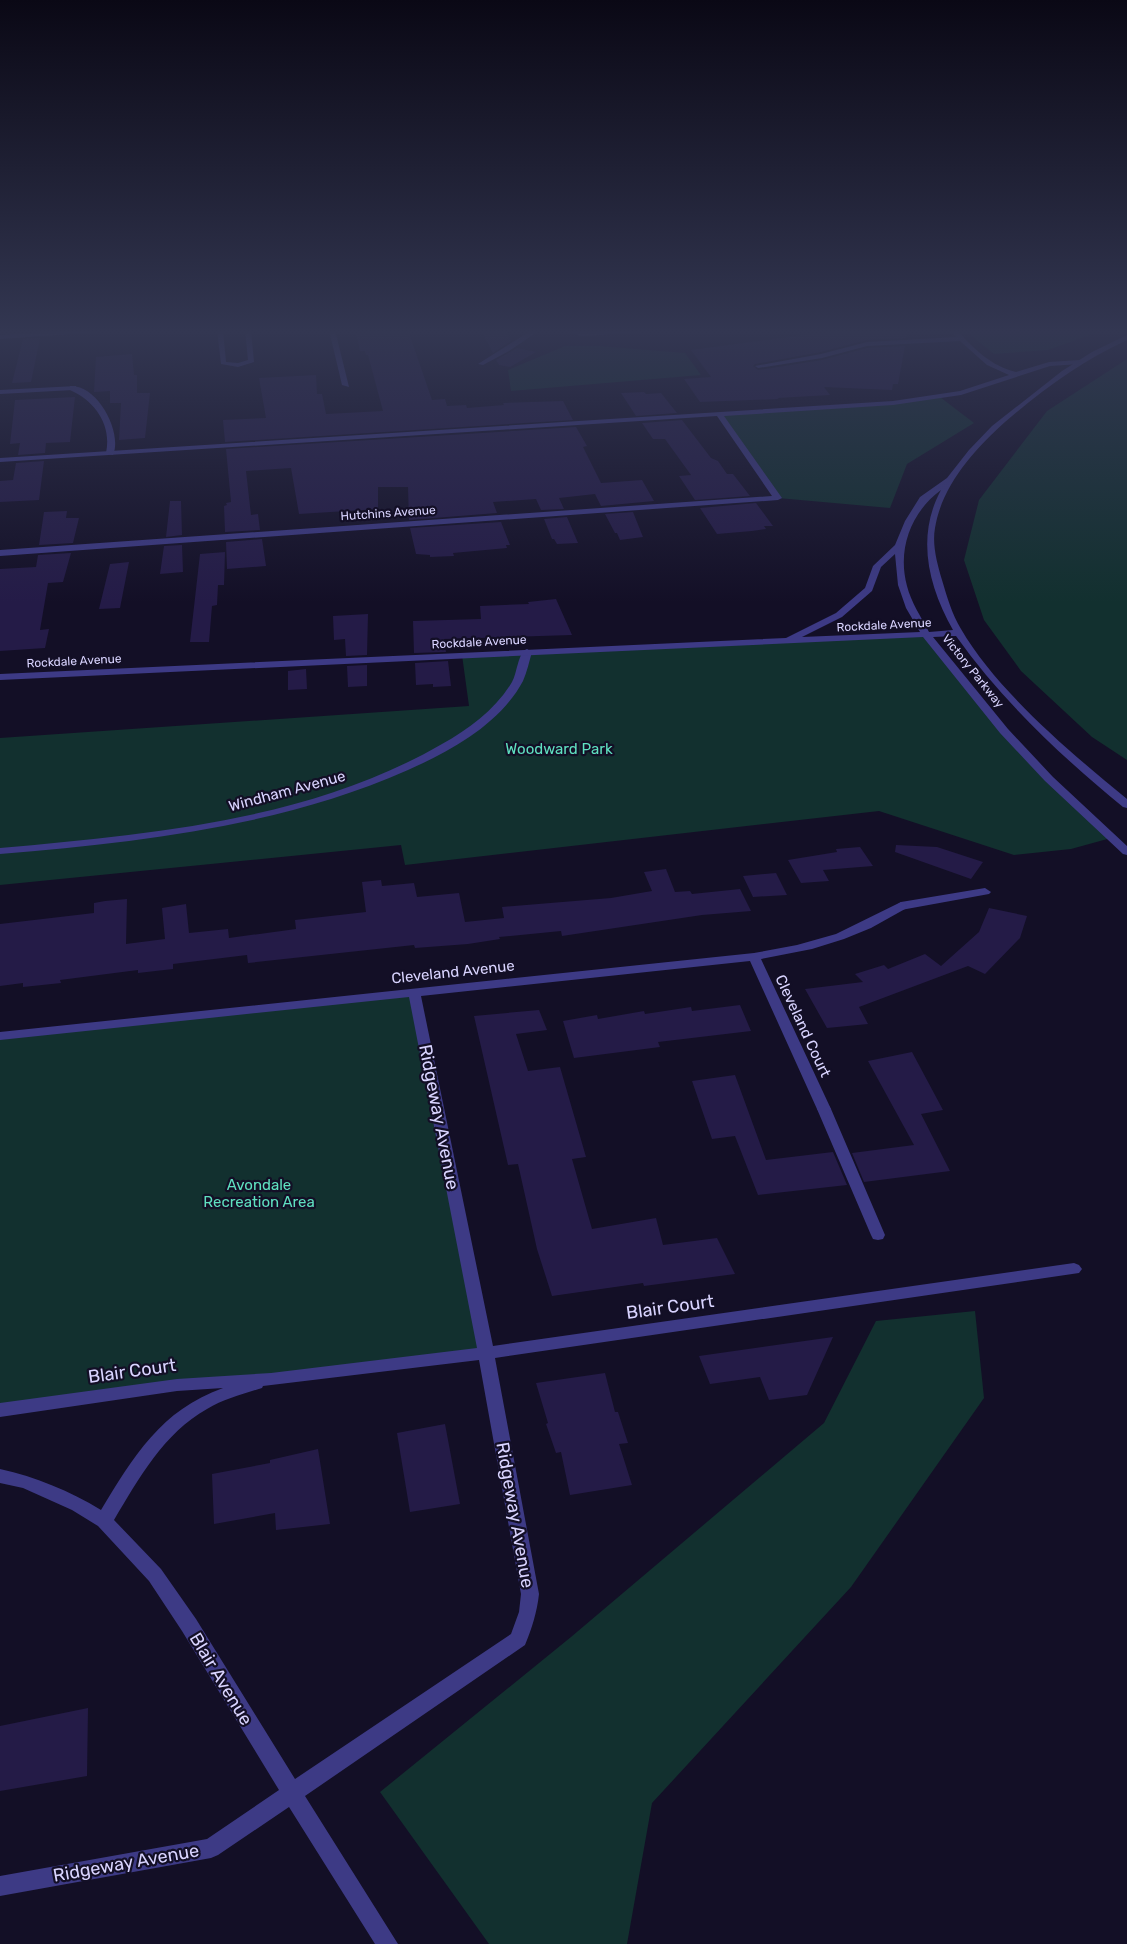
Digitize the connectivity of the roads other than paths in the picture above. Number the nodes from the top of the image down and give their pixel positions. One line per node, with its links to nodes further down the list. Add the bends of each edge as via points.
1 (105, 421): 5 (street, via 113,445)
2 (614, 421): 5 (street)
3 (724, 421): 9 (street, Hutchins Avenue, via 778,498)
4 (1004, 421): 7 (street, Victory Parkway, via 968,455)
5 (110, 453): 6 (street)
6 (0, 460)
7 (950, 478): 8 (street, Victory Parkway, via 922,500); 10 (street, Victory Parkway, via 931,524 931,543 942,597)
8 (899, 546): 11 (street, Victory Parkway, via 902,585); 12 (street, via 877,566 869,589 840,615)
9 (0, 553)
10 (959, 634): 11 (street, Rockdale Avenue); 15 (street, Victory Parkway, via 1032,719)
11 (927, 636): 12 (street, Rockdale Avenue); 17 (street, Victory Parkway, via 1004,731 1049,779)
12 (783, 642): 13 (street, Rockdale Avenue)
13 (527, 652): 14 (street, Rockdale Avenue); 16 (street, Windham Avenue, via 517,682 502,703 481,723 435,753 362,786 285,809 211,826)
14 (0, 677)
15 (1127, 805)
16 (0, 852)
17 (1127, 852)
18 (984, 892): 19 (street, Cleveland Avenue, via 901,906 866,926 832,939)
19 (754, 957): 20 (street, Cleveland Avenue); 22 (street, Cleveland Court)
20 (414, 992): 21 (street, Cleveland Avenue); 24 (street, Ridgeway Avenue)
21 (0, 1036)
22 (878, 1235)
23 (1074, 1269): 24 (street, Blair Court)
24 (486, 1353): 25 (street, Blair Court); 29 (street, Ridgeway Avenue, via 530,1594 528,1612 518,1639 211,1848)
25 (270, 1378): 26 (street, Blair Court, via 177,1385); 28 (street, Blair Court, via 201,1404 167,1429 144,1458)
26 (0, 1410)
27 (0, 1476): 28 (street, Blair Avenue, via 26,1482 78,1505)
28 (104, 1521): 30 (street, Blair Avenue, via 154,1575 188,1625)
29 (0, 1886)
30 (387, 1944)

